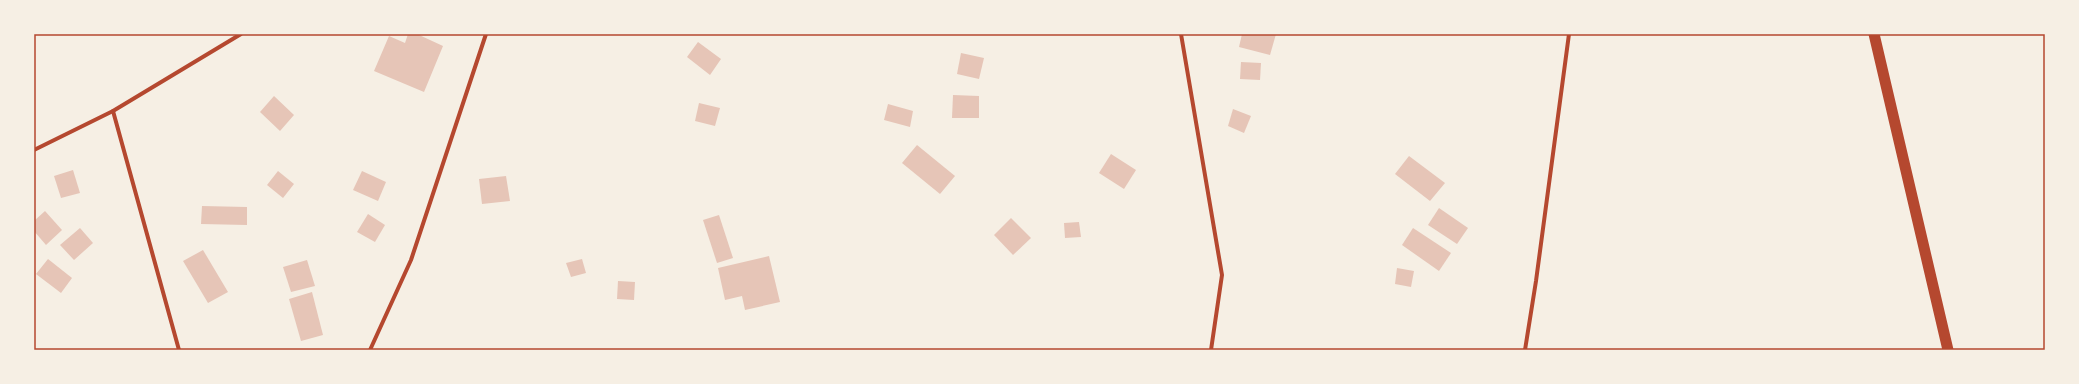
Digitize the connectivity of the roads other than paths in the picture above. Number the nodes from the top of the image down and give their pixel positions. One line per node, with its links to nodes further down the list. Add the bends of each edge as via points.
1 (241, 34): 6 (street)
2 (486, 34): 9 (street, via 411,260)
3 (1181, 34): 10 (street, via 1222,275)
4 (1569, 34): 11 (street)
5 (1874, 34): 12 (highway)
6 (113, 111): 7 (street); 8 (street)
7 (34, 150)
8 (179, 350)
9 (370, 350)
10 (1211, 350)
11 (1525, 350)
12 (1948, 350)

